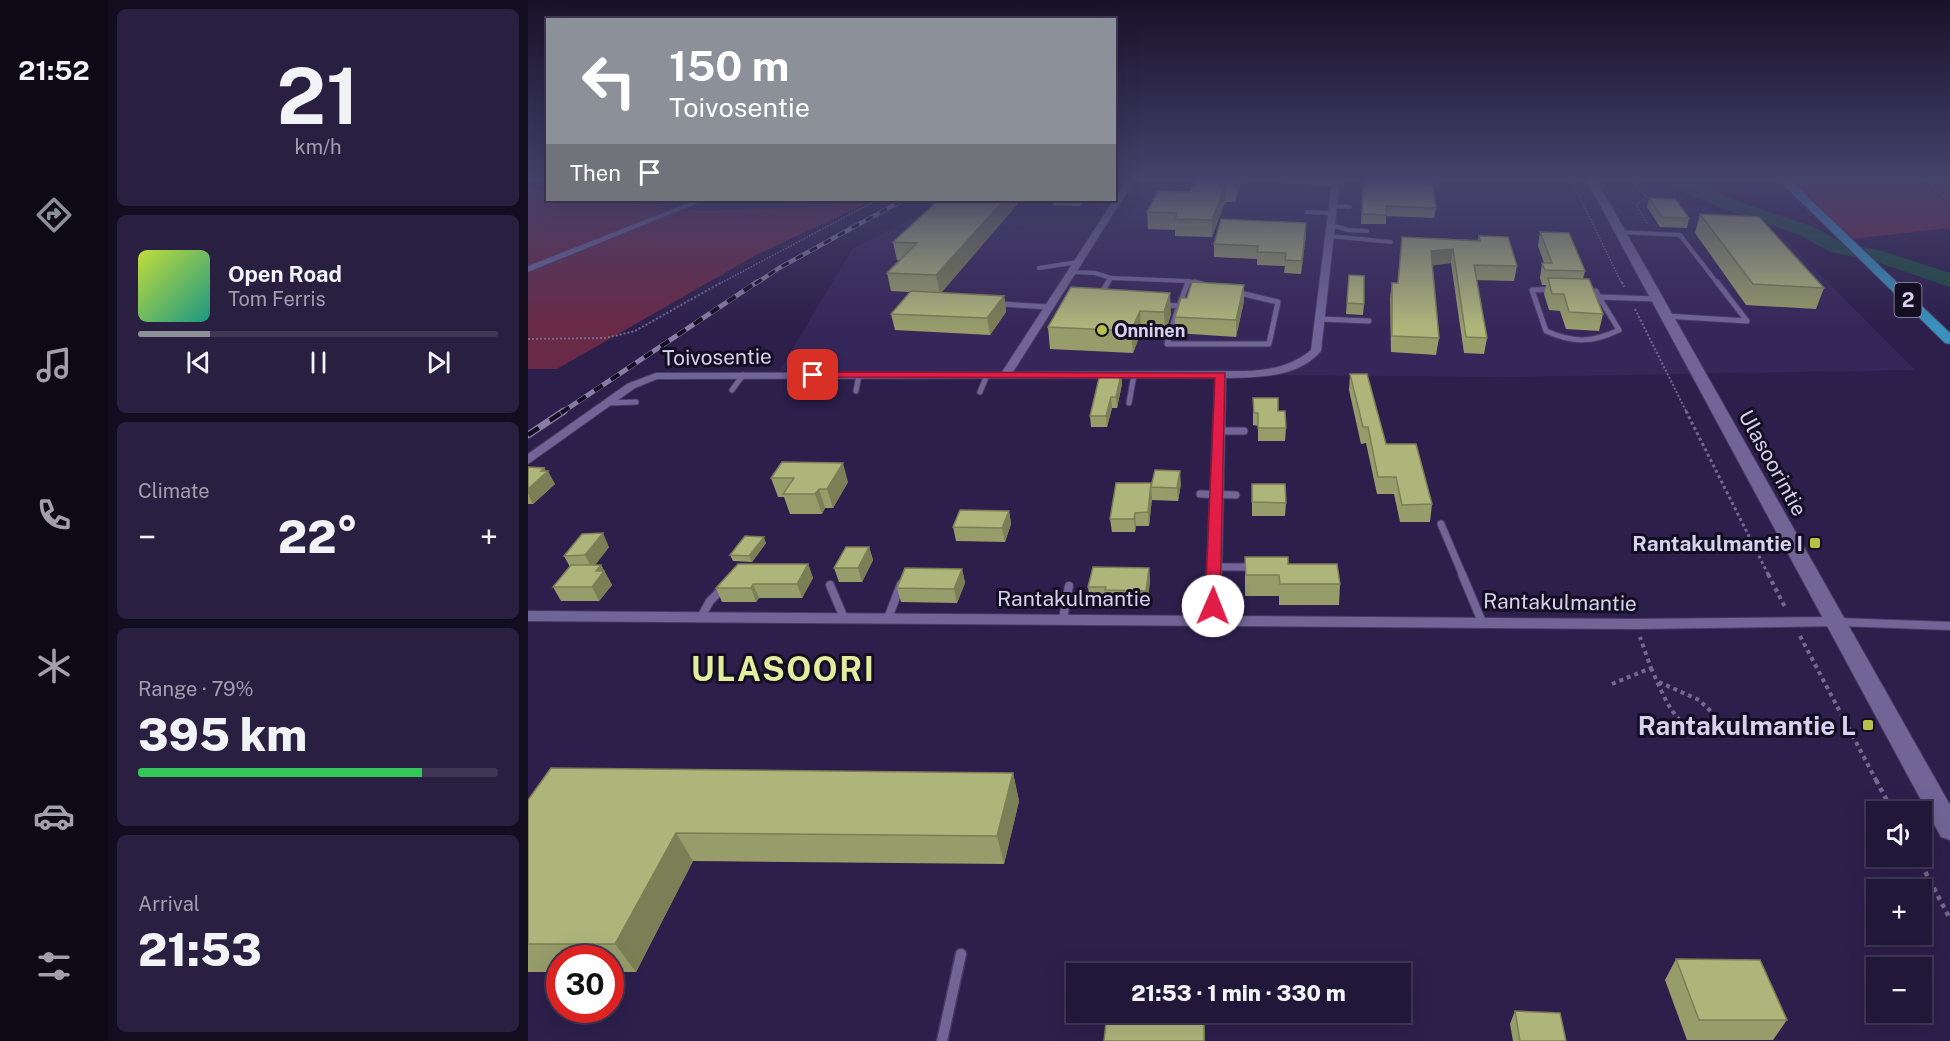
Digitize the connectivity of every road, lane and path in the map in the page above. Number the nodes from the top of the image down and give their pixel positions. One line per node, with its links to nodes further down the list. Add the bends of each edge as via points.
1 (627, 230): 16 (street)
2 (819, 230): 35 (path, via 635,331 606,338)
3 (1099, 230): 14 (street)
4 (1331, 230): 12 (street)
5 (1347, 230): 9 (lane)
6 (1596, 230): 25 (path)
7 (1651, 230): 11 (path)
8 (1835, 230): 36 (highway, 2)
9 (1367, 231)
10 (1620, 232): 11 (lane); 26 (street, Ulasoorintie)
11 (1654, 234): 32 (lane, via 1680,235 1748,321)
12 (1330, 236): 13 (lane); 33 (street)
13 (1391, 242)
14 (1078, 262): 15 (lane); 17 (street)
15 (1039, 268)
16 (528, 269)
17 (1072, 272): 18 (lane); 31 (street)
18 (1111, 278): 19 (lane); 27 (lane, via 1096,302)
19 (1188, 281): 20 (lane); 30 (lane)
20 (1210, 286)
21 (1563, 289): 24 (lane, via 1532,290 1546,331 1565,340 1597,341 1619,330)
22 (1574, 290): 24 (lane, via 1596,291)
23 (1233, 291): 30 (lane, via 1278,302 1269,344 1167,345)
24 (1599, 297): 25 (lane)
25 (1630, 298): 26 (lane); 71 (path)
26 (1658, 299): 32 (street, Ulasoorintie)
27 (1108, 303)
28 (1001, 304): 31 (lane)
29 (1155, 305): 30 (lane)
30 (1179, 306)
31 (1050, 307): 40 (street)
32 (1666, 316): 69 (street, Ulasoorintie)
33 (1320, 319): 34 (lane); 42 (street, Toivosentie, via 1316,351 1306,362 1267,373)
34 (1369, 321)
35 (528, 339)
36 (1950, 340)
37 (743, 375): 38 (street, Toivosentie); 43 (lane); 47 (street, Toivosentie, via 656,376 631,386)
38 (859, 375): 39 (street, Toivosentie); 44 (lane)
39 (987, 375): 40 (street, Toivosentie); 45 (lane)
40 (1006, 375): 41 (street, Toivosentie)
41 (1134, 375): 42 (street, Toivosentie); 48 (lane)
42 (1221, 375): 49 (street)
43 (732, 390)
44 (856, 391)
45 (980, 392)
46 (636, 402): 47 (lane)
47 (608, 403): 51 (street, Toivosentie)
48 (1129, 403)
49 (1217, 431): 50 (lane); 53 (street)
50 (1244, 431)
51 (528, 460)
52 (1200, 494): 53 (lane)
53 (1216, 495): 54 (lane); 56 (street)
54 (1236, 495)
55 (1441, 524): 68 (lane)
56 (1214, 567): 57 (lane); 67 (street, via 1213,606)
57 (1253, 567)
58 (903, 579): 65 (lane)
59 (732, 580): 63 (lane, via 710,601)
60 (830, 585): 64 (lane)
61 (1069, 586): 66 (lane)
62 (528, 616): 63 (street, Rantakulmantie)
63 (701, 617): 64 (street, Rantakulmantie)
64 (844, 618): 65 (street, Rantakulmantie)
65 (888, 618): 66 (street, Rantakulmantie)
66 (1063, 619): 67 (street, Rantakulmantie)
67 (1229, 621): 68 (street, Rantakulmantie)
68 (1482, 622): 70 (street, Rantakulmantie)
69 (1836, 622): 71 (street, Rantakulmantie); 72 (lane); 77 (street, Ulasoorintie)
70 (1636, 624): 71 (street, Rantakulmantie); 73 (path)
71 (1793, 624): 76 (path)
72 (1950, 626)
73 (1651, 668): 74 (path); 75 (path)
74 (1659, 682): 74 (path, via 1676,717 1696,730 1714,730 1718,718 1700,700)
75 (1612, 684)
76 (1887, 801)
77 (1950, 829)
78 (1923, 867): 79 (path)
79 (1950, 919)
80 (961, 954): 81 (lane)
81 (942, 1041)

